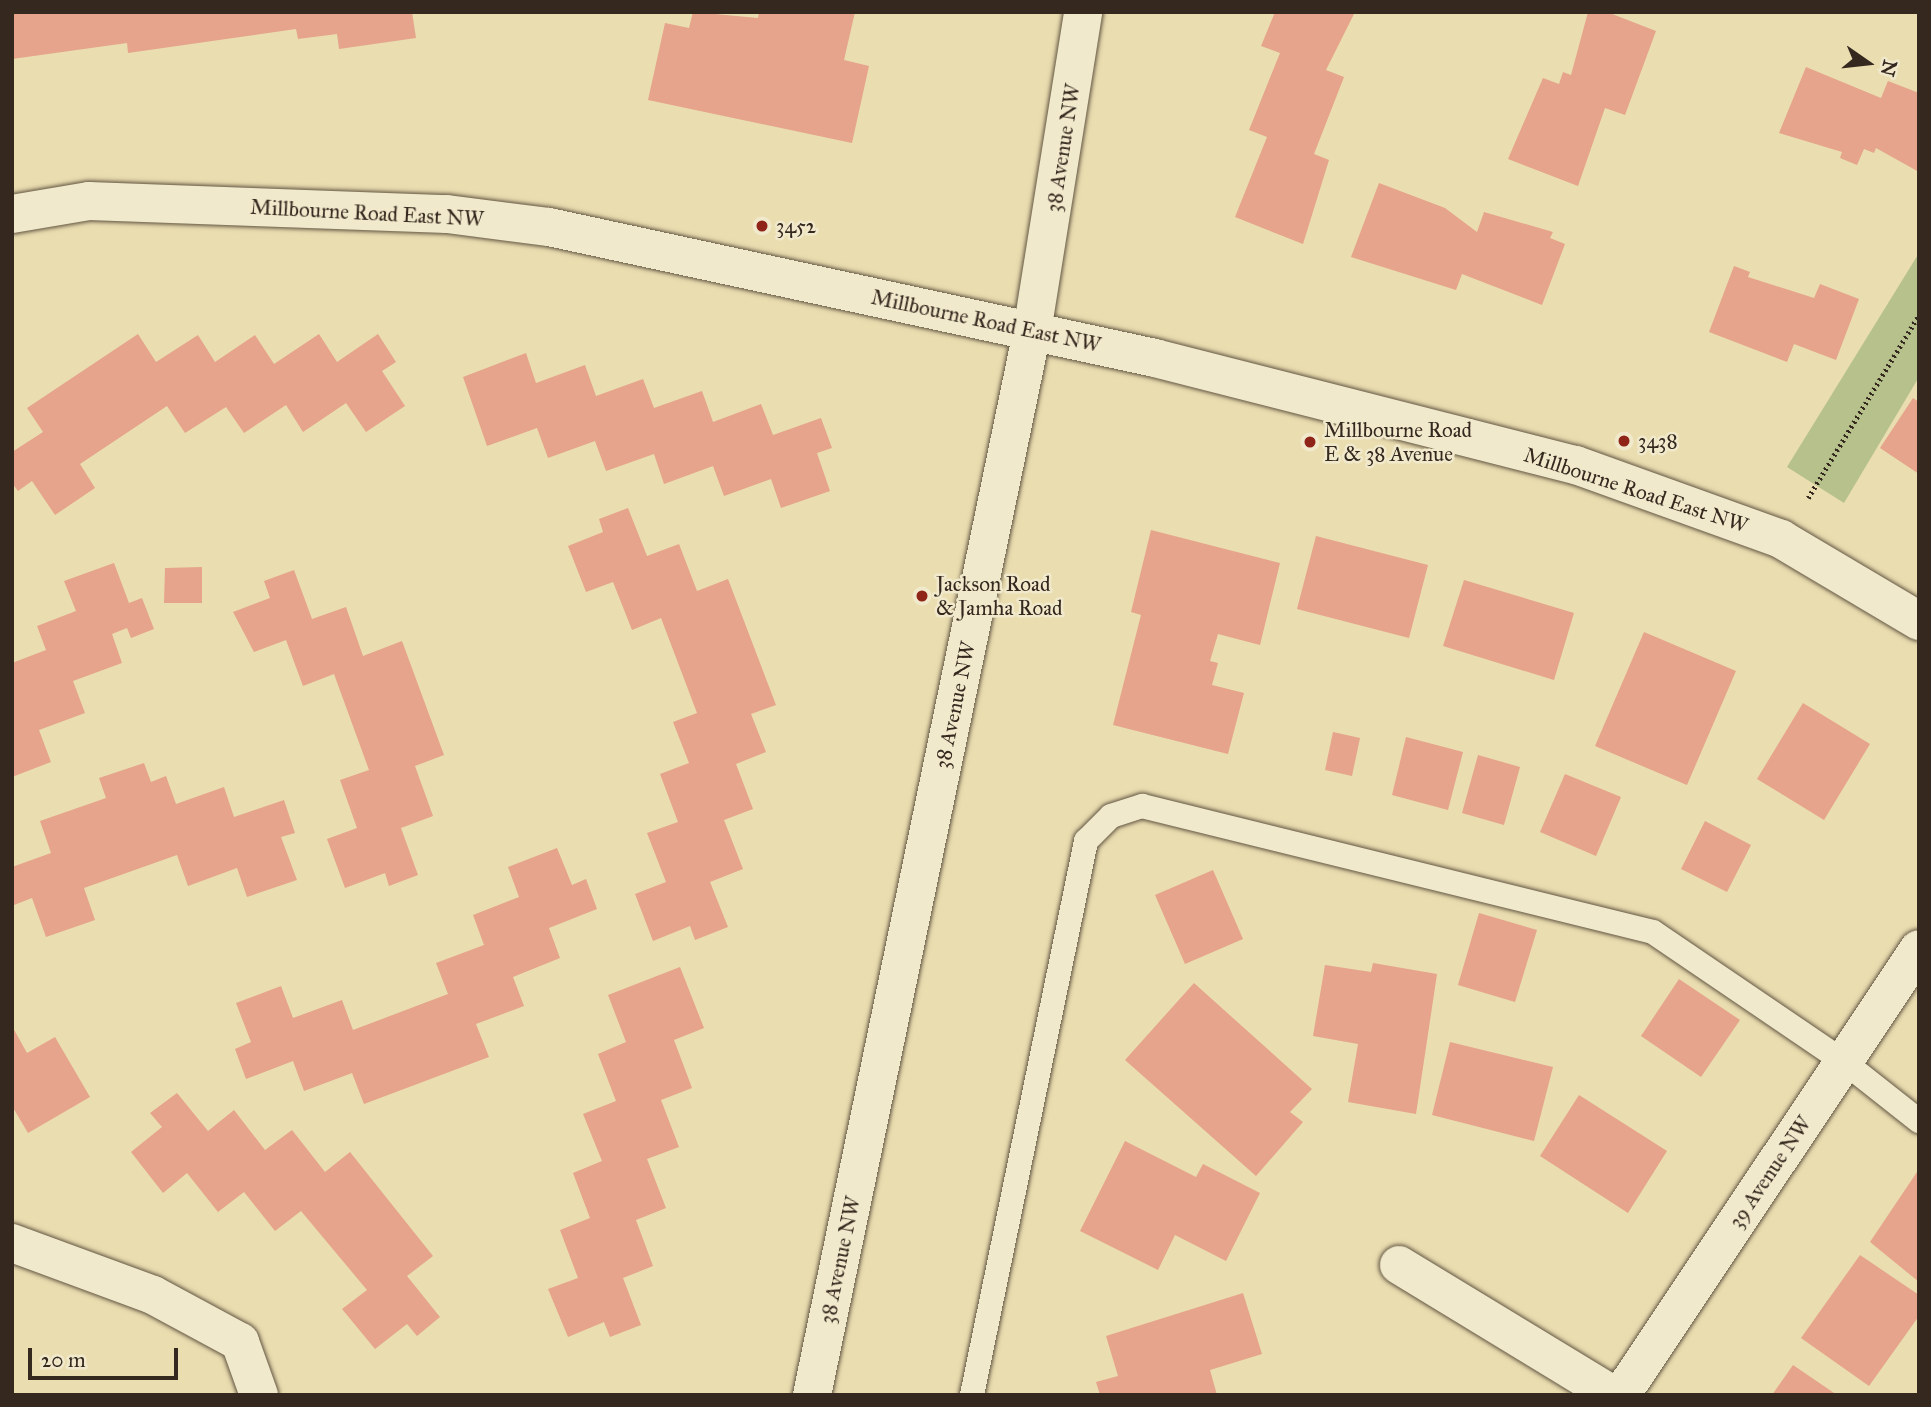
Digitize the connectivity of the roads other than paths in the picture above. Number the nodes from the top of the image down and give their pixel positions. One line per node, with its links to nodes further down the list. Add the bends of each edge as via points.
1 (1083, 12): 3 (street, 38 Avenue NW)
2 (12, 214): 3 (street, Millbourne Road East NW, via 89,201 447,214 549,227)
3 (1032, 332): 4 (street, Millbourne Road East NW, via 1576,465 1781,538); 11 (street, 38 Avenue NW)
4 (1919, 621)
5 (1919, 949): 6 (street, 39 Avenue NW)
6 (1843, 1061): 7 (lane); 12 (lane, via 1653,932 1142,806 1111,816 1086,841); 14 (street, 39 Avenue NW)
7 (1919, 1121)
8 (12, 1243): 10 (street, via 153,1295 240,1342)
9 (1399, 1265): 13 (street)
10 (259, 1395)
11 (812, 1395)
12 (972, 1395)
13 (1614, 1395)
14 (1621, 1395)

